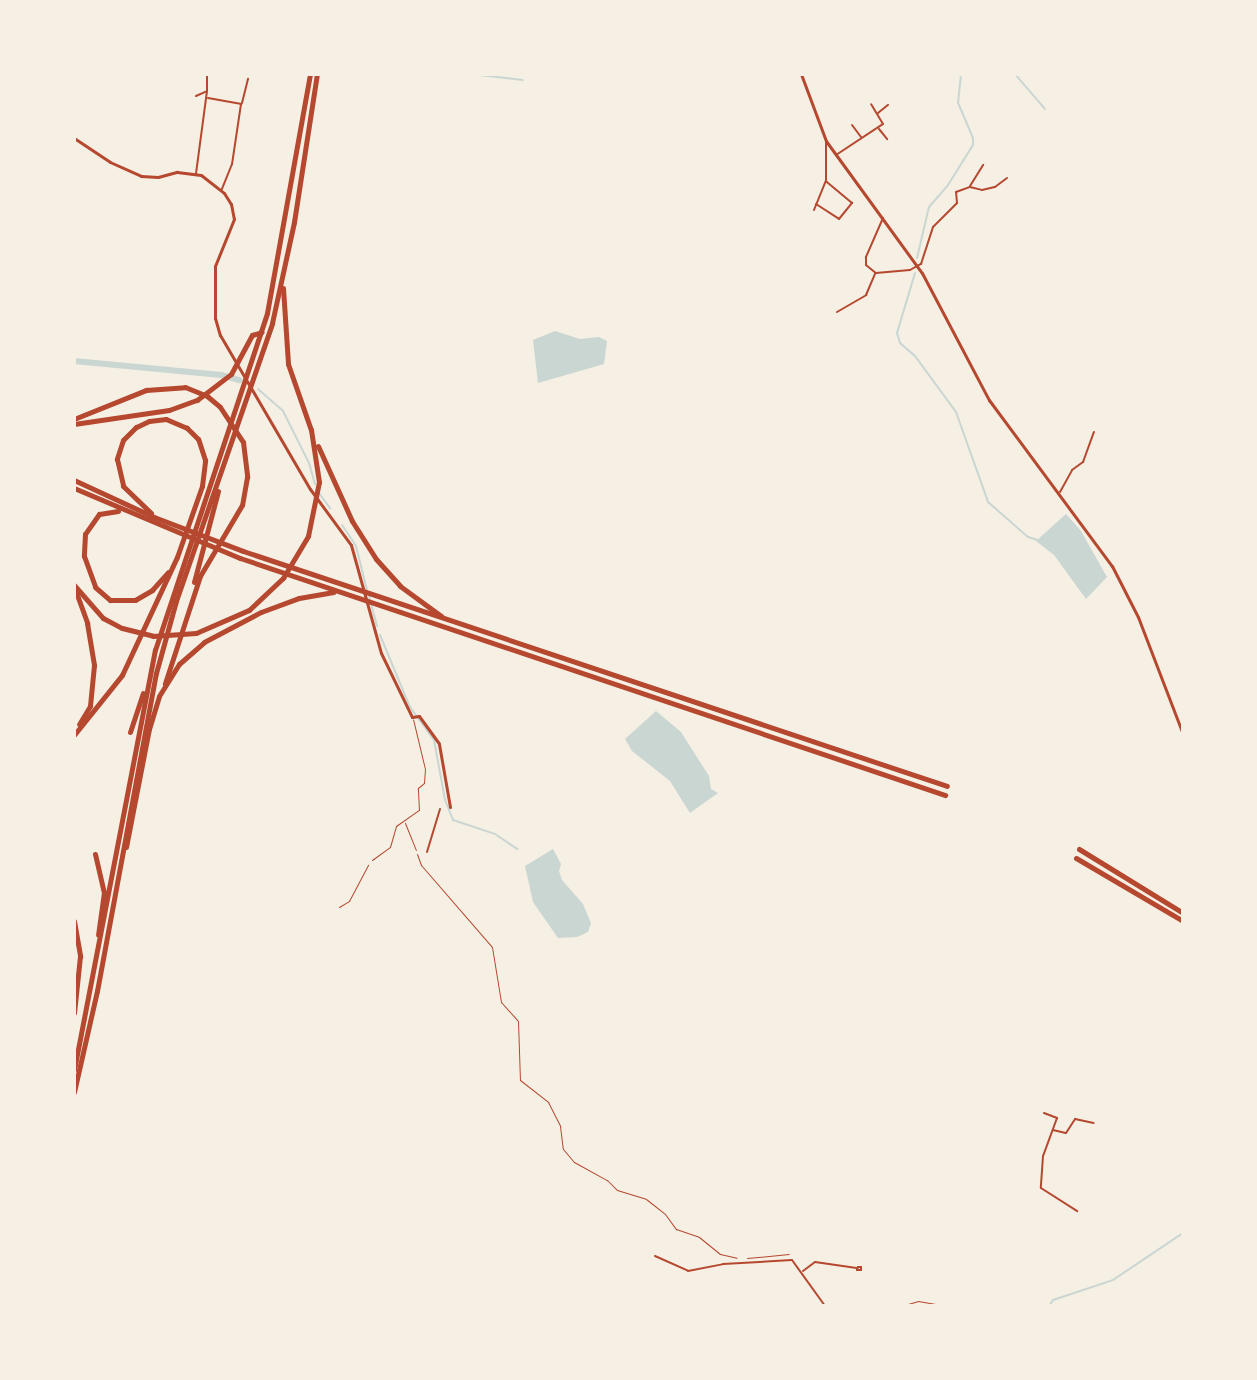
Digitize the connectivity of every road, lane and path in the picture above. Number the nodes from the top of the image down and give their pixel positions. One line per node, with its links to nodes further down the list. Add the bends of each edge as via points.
1 (207, 74): 6 (street)
2 (310, 74): 34 (highway)
3 (317, 74): 32 (highway)
4 (801, 74): 18 (street)
5 (248, 79): 9 (street)
6 (207, 91): 7 (street); 8 (street)
7 (196, 96)
8 (208, 98): 9 (street); 22 (street)
9 (241, 104): 26 (street, via 232,164)
10 (871, 104): 12 (street)
11 (888, 105): 12 (street)
12 (878, 113): 14 (street, via 883,121)
13 (852, 125): 16 (street)
14 (878, 128): 16 (street); 17 (street)
15 (74, 138): 22 (street, via 141,176)
16 (863, 139): 19 (street)
17 (887, 139)
18 (826, 141): 19 (street); 20 (street)
19 (836, 157): 20 (street); 29 (street)
20 (827, 160): 24 (street)
21 (983, 165): 25 (street)
22 (196, 174): 26 (street)
23 (1007, 178): 25 (street, via 995,187)
24 (826, 181): 27 (street); 27 (street, via 852,203 839,219)
25 (970, 187): 30 (street, via 956,192 957,203 933,227)
26 (221, 190): 35 (street, via 234,219 215,266 215,318)
27 (816, 204): 28 (street)
28 (814, 210)
29 (883, 217): 30 (street); 31 (street, via 866,257 866,265)
30 (917, 266): 31 (street); 44 (street, via 989,400)
31 (876, 273): 33 (street, via 866,295)
32 (282, 280): 37 (highway, via 288,364); 40 (highway, via 266,345)
33 (837, 312)
34 (262, 332): 35 (highway, via 252,335); 39 (highway)
35 (236, 360): 36 (highway, via 220,385 183,406); 56 (street, via 310,489 351,545 381,653)
36 (74, 421): 52 (highway, via 146,390 178,386 198,391 231,420 243,442 247,477 242,505)
37 (311, 430): 50 (highway, via 318,470 316,508 304,546 272,591 236,618 196,633 134,632 103,618); 53 (highway, via 347,511 376,559 413,597)
38 (1094, 432): 44 (street, via 1083,462)
39 (223, 445): 42 (highway); 54 (highway)
40 (226, 459): 52 (highway); 71 (highway, via 160,660)
41 (74, 480): 46 (highway)
42 (202, 486): 46 (highway, via 204,453 191,431 166,419 136,427 121,446 118,475 132,498); 49 (highway)
43 (74, 488): 45 (highway)
44 (1059, 493): 59 (street, via 1112,566 1138,617)
45 (136, 516): 47 (highway); 49 (highway, via 115,510 99,514 85,534 86,567 103,595 124,602 143,597)
46 (154, 517): 47 (highway)
47 (168, 526): 48 (highway)
48 (242, 555): 51 (highway); 53 (highway)
49 (177, 557): 58 (highway, via 122,675)
50 (74, 587): 58 (highway, via 94,665 90,706)
51 (342, 592): 55 (highway, via 299,598 231,627 190,652); 61 (highway)
52 (190, 598): 55 (highway)
53 (449, 621): 60 (highway)
54 (155, 650): 57 (highway); 78 (highway)
55 (165, 683): 71 (highway, via 149,729)
56 (412, 717): 62 (street, via 419,716 439,744); 64 (lane, via 425,778 418,788 418,814)
57 (130, 732)
58 (74, 733)
59 (1183, 734)
60 (947, 786)
61 (945, 795)
62 (450, 807)
63 (440, 809): 67 (street)
64 (404, 820): 66 (lane); 70 (lane, via 396,826 390,847)
65 (1079, 849): 72 (highway)
66 (416, 850): 87 (path, via 421,865 492,947 501,1002 518,1021 520,1080 548,1102 560,1126 563,1149 574,1162 617,1190 646,1199 676,1229 699,1237 720,1254 739,1258 784,1253)
67 (427, 852)
68 (95, 854): 78 (highway, via 104,892)
69 (1076, 858): 72 (highway)
70 (372, 860): 74 (path, via 349,901)
71 (118, 876): 81 (highway)
72 (1149, 896): 73 (highway)
73 (1158, 901): 75 (highway); 77 (highway)
74 (339, 907)
75 (1183, 913)
76 (74, 921): 79 (highway, via 80,956)
77 (1183, 921)
78 (99, 944): 80 (highway)
79 (74, 1013)
80 (74, 1070)
81 (74, 1092)
82 (1044, 1113): 84 (street, via 1057,1118)
83 (1094, 1123): 84 (street, via 1075,1119 1066,1133)
84 (1052, 1129): 85 (street, via 1041,1188)
85 (1077, 1211)
86 (655, 1256): 87 (street, via 688,1271)
87 (792, 1260): 89 (street)
88 (857, 1268): 89 (street, via 815,1262)
89 (802, 1272): 90 (street)
90 (825, 1306)
91 (901, 1306): 92 (path, via 925,1301)
92 (946, 1306)

